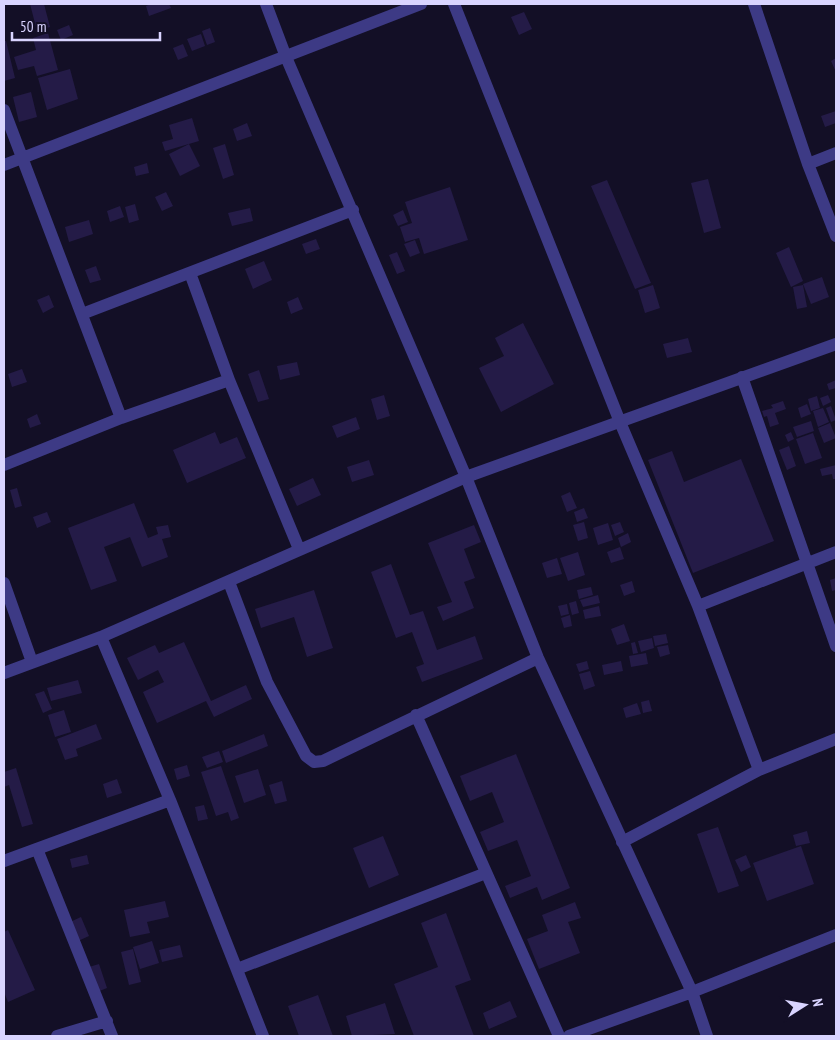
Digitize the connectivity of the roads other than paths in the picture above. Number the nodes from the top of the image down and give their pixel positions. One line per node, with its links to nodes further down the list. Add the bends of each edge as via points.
1 (266, 4): 5 (street)
2 (421, 4): 5 (street)
3 (454, 4): 19 (street)
4 (754, 4): 9 (street)
5 (286, 57): 8 (street); 11 (street)
6 (4, 110): 8 (street)
7 (836, 153): 9 (street)
8 (23, 158): 10 (street); 14 (street)
9 (808, 164): 12 (street)
10 (4, 165)
11 (353, 210): 13 (street); 21 (street)
12 (836, 236)
13 (190, 272): 14 (street); 17 (street)
14 (82, 314): 18 (street)
15 (836, 344): 16 (street)
16 (742, 378): 19 (street); 24 (street)
17 (229, 380): 18 (street); 22 (street)
18 (121, 418): 20 (street)
19 (620, 422): 21 (street); 27 (street)
20 (4, 465)
21 (466, 477): 22 (street); 30 (street)
22 (299, 549): 25 (street)
23 (836, 552): 24 (street)
24 (806, 563): 27 (street); 29 (street)
25 (229, 582): 28 (street); 33 (street, via 267,682 306,756 314,762 323,761)
26 (4, 583): 31 (street)
27 (698, 606): 35 (street)
28 (101, 637): 31 (street); 36 (street)
29 (836, 646)
30 (538, 658): 33 (street); 37 (street)
31 (32, 662): 32 (street)
32 (4, 673)
33 (416, 715): 40 (street)
34 (836, 739): 35 (street)
35 (759, 770): 37 (street)
36 (170, 800): 38 (street); 42 (street)
37 (622, 842): 43 (street)
38 (37, 849): 39 (street); 44 (street)
39 (4, 861)
40 (486, 873): 42 (street); 48 (street)
41 (836, 935): 43 (street)
42 (237, 970): 47 (street)
43 (692, 992): 49 (street); 50 (street)
44 (107, 1021): 45 (street); 46 (street)
45 (57, 1036)
46 (112, 1036)
47 (264, 1036)
48 (559, 1036)
49 (569, 1036)
50 (707, 1036)

